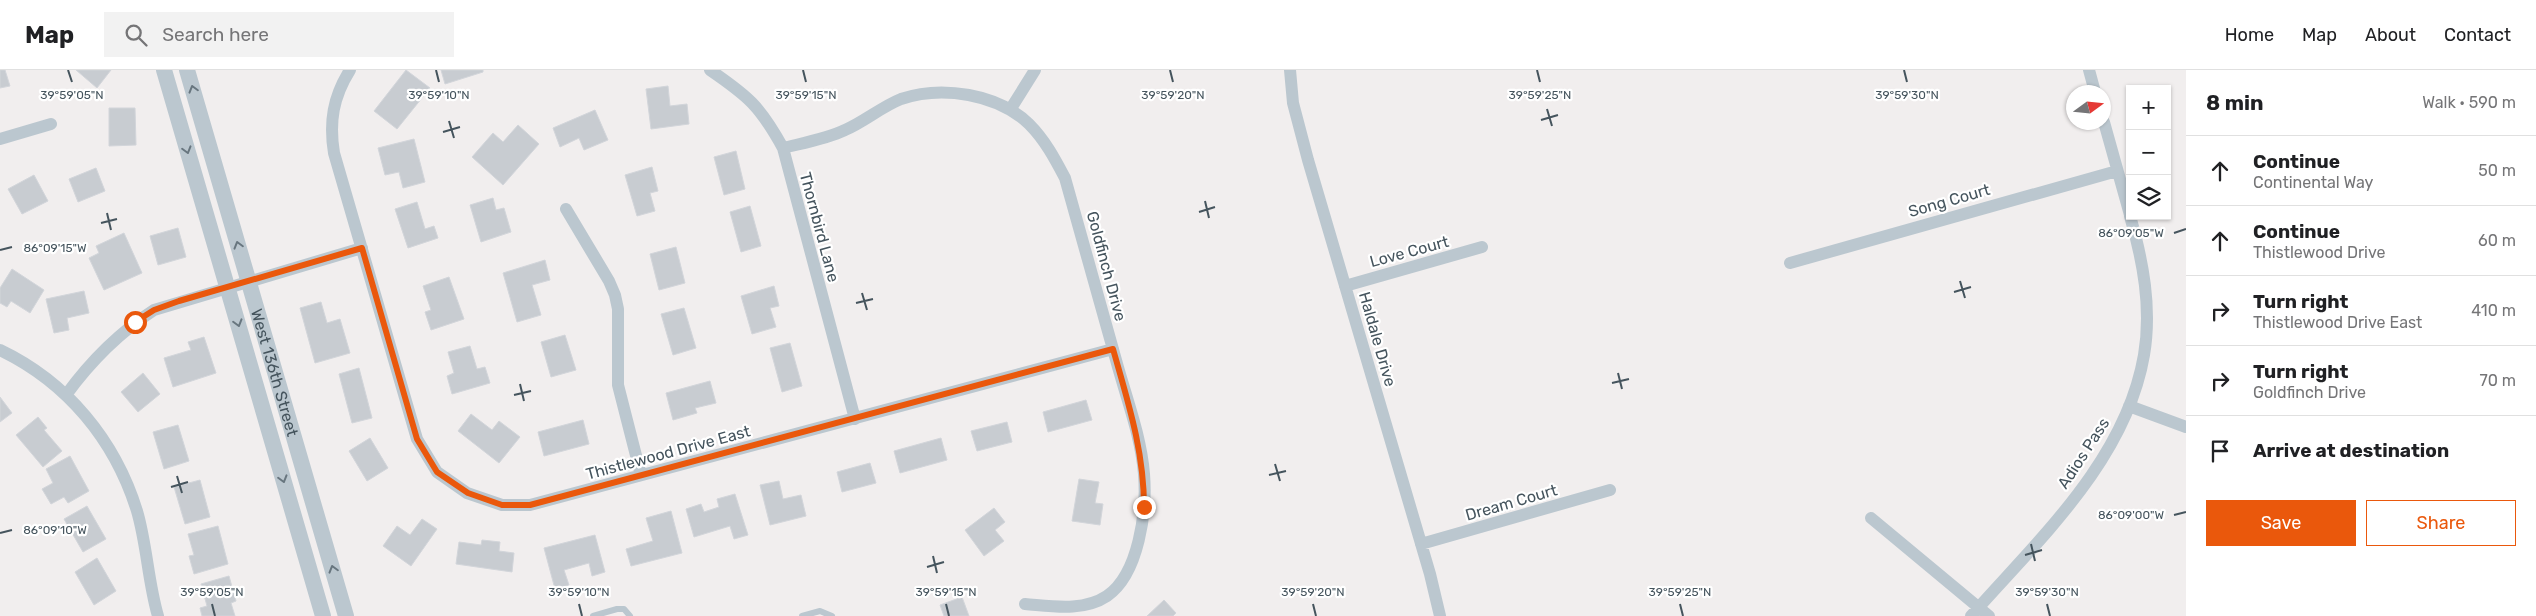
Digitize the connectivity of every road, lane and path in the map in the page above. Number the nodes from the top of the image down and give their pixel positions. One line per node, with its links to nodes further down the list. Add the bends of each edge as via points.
1 (164, 70): 21 (street, West 136th Street, one-way to 21)
2 (187, 70): 21 (street, West 136th Street, one-way to 2)
3 (350, 70): 18 (street, Thistlewood Drive East, via 336,97 331,133)
4 (710, 70): 13 (street, Thornbird Lane, via 746,94 767,119)
5 (1035, 70): 9 (street)
6 (1290, 70): 22 (street, Haldale Drive, via 1293,103)
7 (2089, 70): 8 (street)
8 (2093, 85)
9 (1010, 110): 13 (street, Goldfinch Drive, via 986,99 959,94 926,94 902,99 844,131); 23 (street, Goldfinch Drive, via 1029,124 1051,151 1065,178)
10 (51, 124): 12 (street)
11 (2106, 130): 14 (street, Adios Pass)
12 (0, 139)
13 (782, 148): 27 (street, Thornbird Lane)
14 (2117, 171): 15 (street, Adios Pass); 20 (street, Song Court)
15 (2126, 201)
16 (566, 209): 29 (street, via 615,295 618,309 618,386)
17 (2131, 220): 26 (street, Adios Pass, via 2142,261 2147,325 2145,354)
18 (362, 248): 21 (street); 29 (street, Thistlewood Drive East, via 417,439 437,472 482,500 502,505 530,505)
19 (1482, 248): 22 (street, Love Court)
20 (1790, 263)
21 (238, 285): 25 (street, via 154,310 135,322 80,376); 36 (street, West 136th Street, one-way to 36); 37 (street, West 136th Street, one-way to 21)
22 (1345, 286): 32 (street, Haldale Drive)
23 (1113, 349): 27 (street, Thistlewood Drive East); 33 (street, Goldfinch Drive, via 1135,427 1144,474 1144,507 1136,550 1123,581 1095,602 1063,607)
24 (0, 350): 25 (street, via 38,371)
25 (66, 395): 35 (street, via 101,435 127,481 137,513)
26 (2129, 406): 28 (street); 34 (street, Adios Pass, via 2118,435 2078,494)
27 (855, 419): 29 (street, Thistlewood Drive East)
28 (2186, 427)
29 (641, 475)
30 (1610, 490): 32 (street, Dream Court)
31 (1871, 518): 34 (street)
32 (1421, 544): 42 (street, Haldale Drive)
33 (1025, 604)
34 (1975, 612): 43 (street)
35 (158, 616)
36 (323, 616)
37 (346, 616)
38 (592, 616): 39 (lane, via 624,609)
39 (630, 616)
40 (802, 616): 41 (lane, via 820,611)
41 (832, 616)
42 (1440, 616)
43 (1989, 616)

